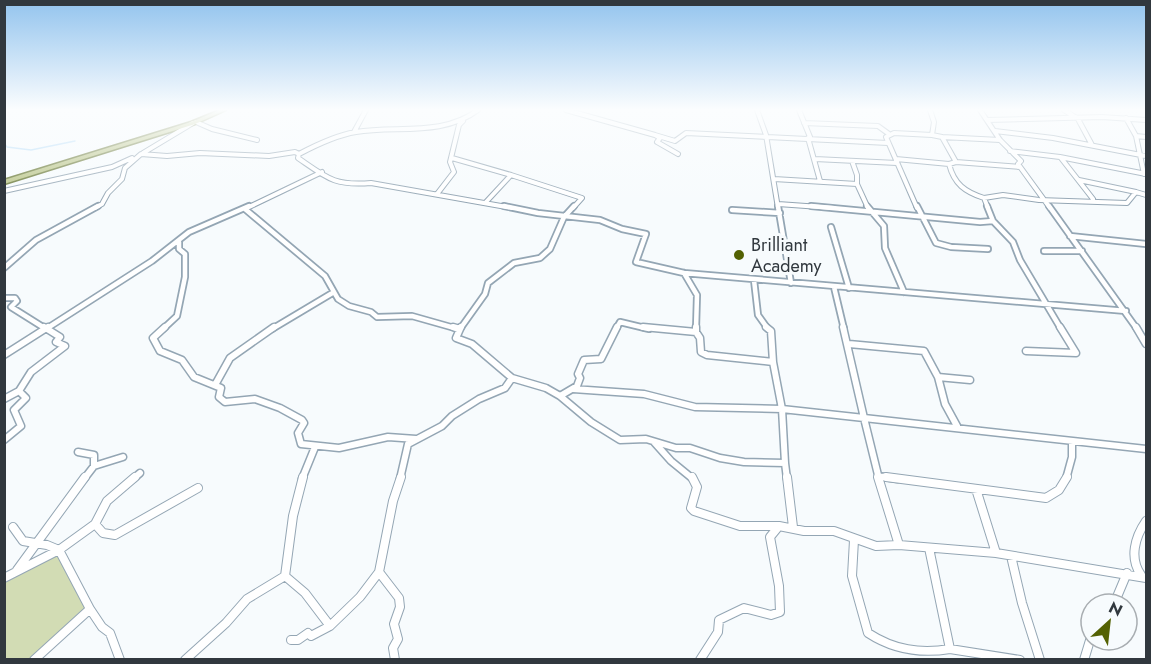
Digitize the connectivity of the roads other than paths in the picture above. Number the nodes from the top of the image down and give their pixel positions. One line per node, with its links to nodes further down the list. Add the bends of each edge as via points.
1 (137, 141): 36 (main road)
2 (164, 141): 17 (street)
3 (328, 141): 18 (street)
4 (456, 141): 23 (street)
5 (658, 141): 19 (street)
6 (766, 141): 33 (street)
7 (809, 141): 24 (street)
8 (856, 141): 14 (street)
9 (944, 141): 27 (street)
10 (1001, 141): 16 (street)
11 (1064, 141): 15 (street)
12 (1090, 141): 15 (street)
13 (1137, 141): 20 (street)
14 (888, 143): 26 (street)
15 (1092, 145): 20 (street)
16 (1010, 151): 22 (street); 29 (street, via 1022,161)
17 (141, 154): 18 (street); 38 (street, via 112,167); 61 (street, via 125,168 122,179 102,204 36,240)
18 (299, 154): 30 (street, via 298,158)
19 (678, 154)
20 (1140, 154): 21 (street); 31 (street)
21 (1146, 156)
22 (1060, 157): 31 (street); 34 (street)
23 (452, 159): 32 (street); 40 (street, via 454,172)
24 (815, 159): 25 (street); 35 (street)
25 (852, 161): 26 (street); 37 (street)
26 (897, 161): 28 (street); 51 (street)
27 (956, 162): 28 (street); 29 (street)
28 (949, 164): 42 (street, via 963,191)
29 (1020, 167): 44 (street)
30 (322, 172): 40 (street, via 330,180 348,185 371,183); 47 (street)
31 (1145, 174)
32 (511, 175): 45 (street); 52 (street, via 582,198)
33 (774, 179): 35 (street); 46 (street)
34 (1079, 180): 39 (street); 43 (street)
35 (820, 181): 37 (street)
36 (4, 182)
37 (856, 184): 49 (street)
38 (4, 190)
39 (1136, 192): 41 (street); 43 (street, via 1127,203)
40 (437, 194): 45 (street)
41 (1146, 195)
42 (984, 198): 44 (street); 53 (street)
43 (1093, 199): 44 (street)
44 (1043, 200): 55 (street)
45 (486, 202): 52 (street)
46 (778, 204): 49 (street); 50 (street)
47 (245, 209): 56 (street, via 189,232); 67 (street, via 325,276)
48 (732, 210): 50 (street)
49 (870, 210): 51 (street); 68 (street, via 884,226 885,248)
50 (780, 213): 64 (street)
51 (920, 214): 53 (street); 58 (street, via 936,243)
52 (564, 217): 62 (street, via 600,220 646,234 636,262); 73 (street, via 550,249 540,258 514,263 488,283)
53 (993, 221): 70 (street, via 1013,242)
54 (831, 227): 66 (street)
55 (1070, 236): 57 (street); 60 (street)
56 (179, 242): 72 (street); 83 (street, via 186,263 177,316 153,338 160,351 182,360 194,377)
57 (1146, 244)
58 (988, 249)
59 (1044, 251): 60 (street)
60 (1082, 251): 71 (street)
61 (4, 268)
62 (684, 273): 63 (street); 74 (street, via 699,298)
63 (754, 280): 64 (street); 79 (street, via 757,312 761,323 771,330)
64 (791, 283): 65 (street)
65 (834, 286): 66 (street); 75 (street)
66 (849, 288): 68 (street)
67 (334, 292): 73 (street, via 349,306 377,317 412,316); 83 (street, via 230,358)
68 (904, 292): 70 (street)
69 (4, 298): 72 (street, via 15,298 11,307)
70 (1048, 304): 71 (street); 77 (street, via 1076,353)
71 (1126, 311): 76 (street)
72 (46, 328): 78 (street); 85 (street, via 60,336 56,342 65,346 31,372)
73 (460, 329): 81 (street, via 456,338 472,344)
74 (696, 332): 79 (street, via 703,353); 84 (street, via 656,330 620,322 602,359 584,360)
75 (849, 344): 80 (street, via 924,351); 89 (street)
76 (1146, 344)
77 (1026, 351)
78 (4, 355)
79 (773, 362): 88 (street)
80 (938, 377): 82 (street); 90 (street, via 945,404)
81 (512, 378): 86 (street); 91 (street, via 505,388 479,399)
82 (970, 380)
83 (215, 385): 95 (street, via 221,388 219,397 225,402 255,399 302,420 298,433 301,444)
84 (573, 389): 86 (street); 88 (street, via 654,396 699,408)
85 (19, 391): 87 (street); 92 (street, via 26,398 14,411 21,426)
86 (560, 396): 94 (street, via 620,440)
87 (4, 399)
88 (782, 409): 89 (street); 99 (street)
89 (864, 418): 90 (street); 102 (street)
90 (957, 426): 93 (street)
91 (416, 439): 95 (street, via 386,436 360,445); 118 (street, via 408,444)
92 (4, 440)
93 (1072, 441): 96 (street); 104 (street, via 1072,463 1053,496)
94 (654, 442): 99 (street, via 744,462); 107 (street, via 670,461 691,475 697,487 691,508 694,511 740,526)
95 (315, 447): 120 (street, via 293,516)
96 (1146, 449)
97 (78, 452): 100 (street, via 94,455)
98 (123, 457): 100 (street)
99 (785, 463): 108 (street)
100 (94, 466): 112 (street)
101 (140, 472): 106 (street, via 110,498)
102 (878, 476): 104 (street); 111 (street)
103 (198, 488): 106 (street, via 115,535 103,533)
104 (976, 489): 115 (street)
105 (1146, 521): 121 (street, via 1138,532 1135,547 1136,568)
106 (95, 524): 114 (street)
107 (779, 526): 108 (street); 132 (street, via 770,537 780,612 771,615 744,608 719,620 718,632)
108 (793, 526): 110 (street, via 804,531 834,531)
109 (12, 527): 112 (street, via 17,537)
110 (854, 540): 111 (street, via 876,546); 127 (street, via 854,592 868,633 893,647 921,653)
111 (899, 545): 113 (street)
112 (35, 546): 114 (street, via 52,545); 117 (street)
113 (929, 548): 115 (street); 127 (street)
114 (59, 550): 117 (street); 124 (street)
115 (996, 553): 116 (street)
116 (1011, 556): 119 (street); 134 (street)
117 (16, 572): 122 (street)
118 (379, 572): 125 (street); 131 (street, via 399,598 394,624 398,639 393,648)
119 (1127, 573): 121 (street); 123 (street)
120 (285, 576): 125 (street, via 305,593); 130 (street, via 247,599)
121 (1144, 577)
122 (4, 578)
123 (1119, 592)
124 (90, 609): 128 (street); 129 (street, via 110,633)
125 (330, 626): 126 (street)
126 (291, 640)
127 (950, 648): 133 (street)
128 (34, 660)
129 (120, 660)
130 (185, 660)
131 (395, 660)
132 (700, 660)
133 (1020, 660)
134 (1040, 660)

